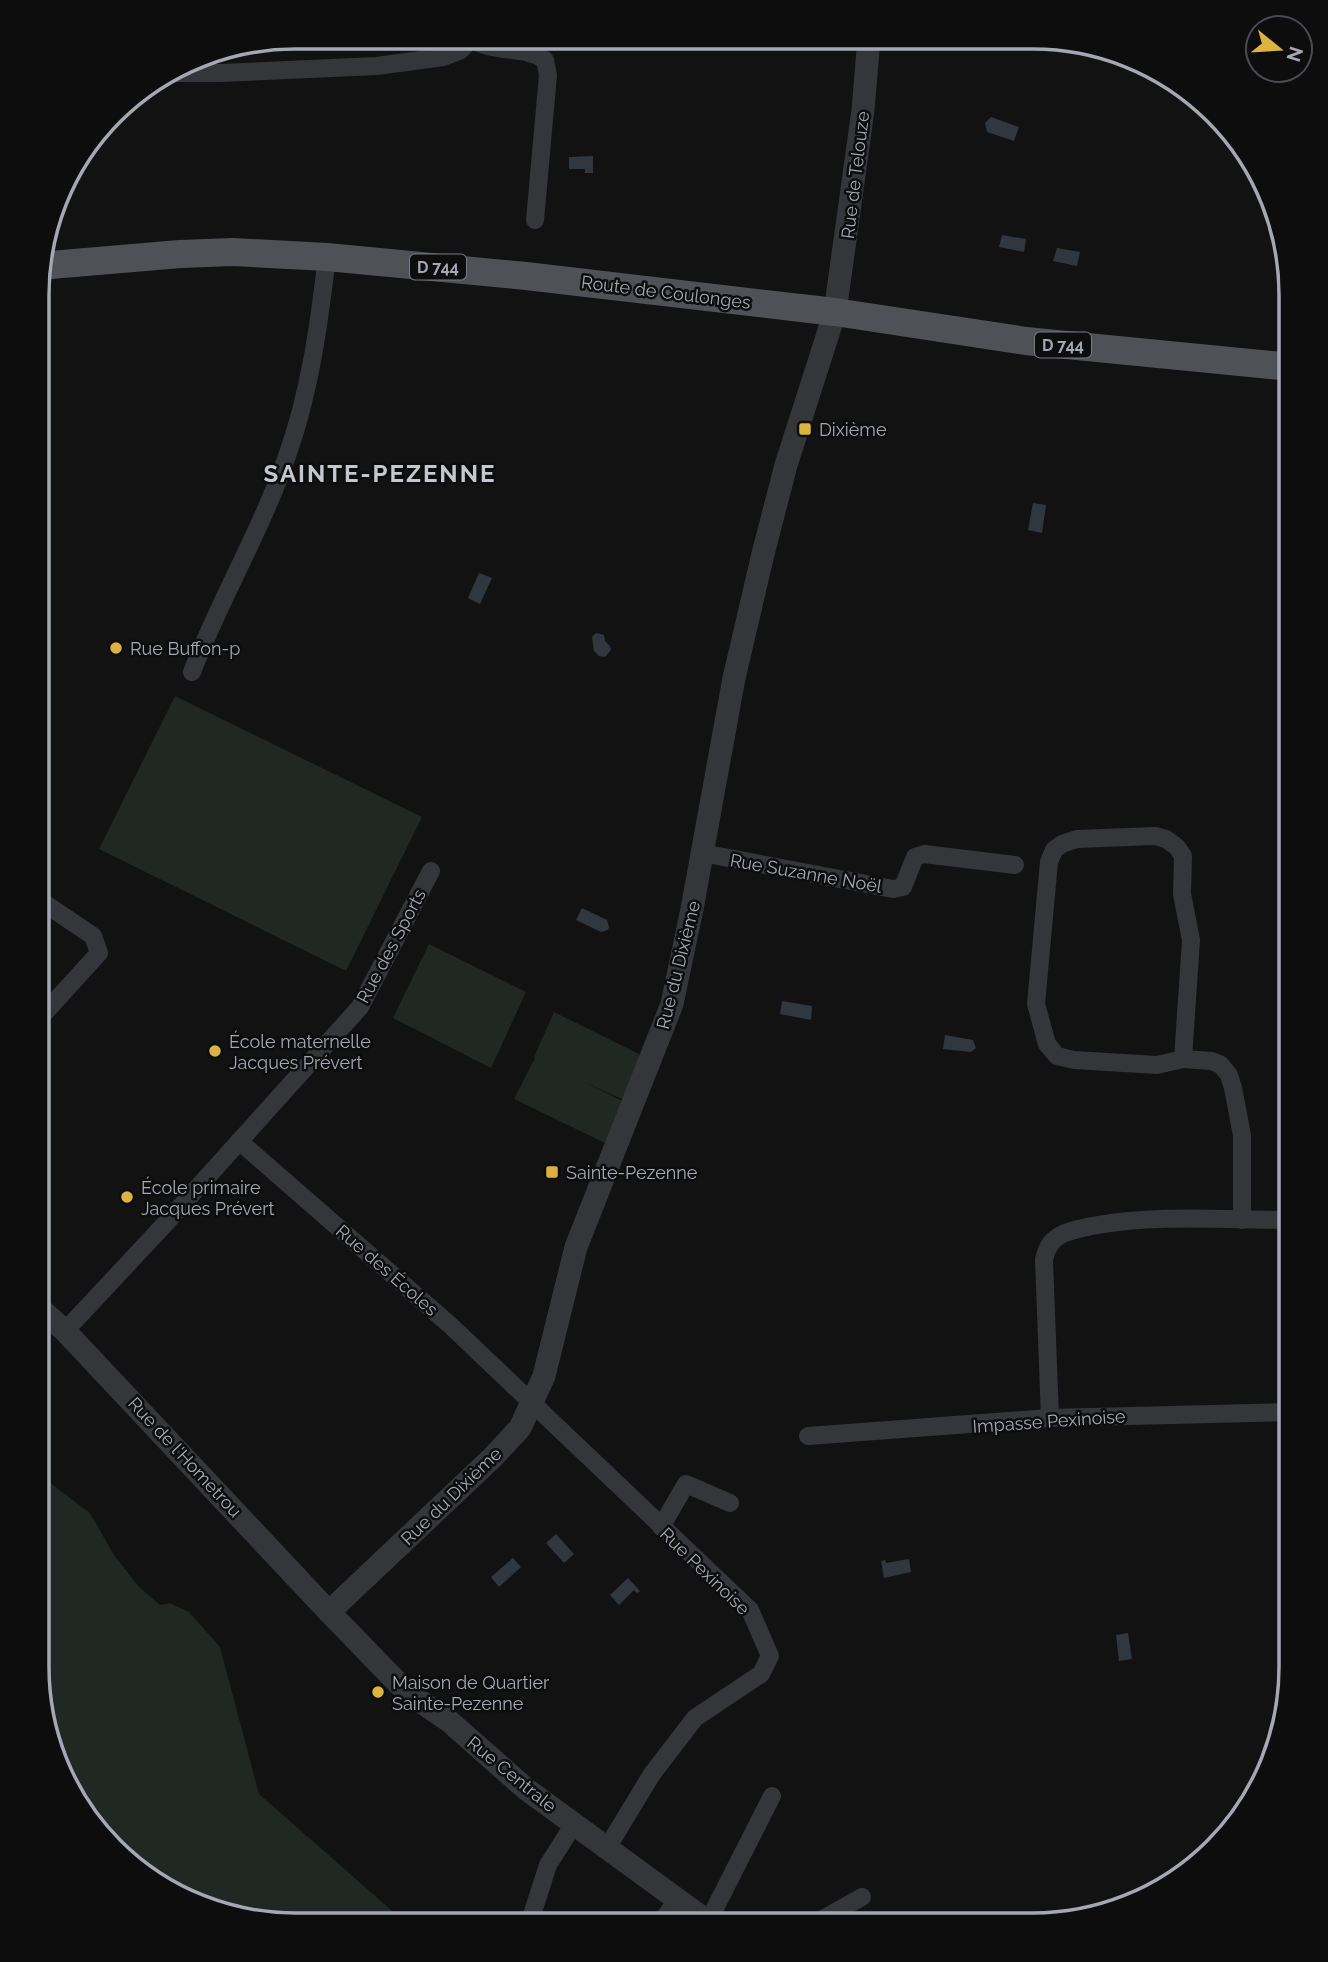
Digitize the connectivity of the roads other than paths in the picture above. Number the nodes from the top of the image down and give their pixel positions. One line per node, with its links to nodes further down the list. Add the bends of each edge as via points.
1 (868, 49): 8 (street, Rue de Telouze)
2 (461, 50): 4 (street, via 443,57 377,66)
3 (503, 50): 5 (street, via 535,53 545,60 548,75)
4 (188, 73)
5 (535, 220)
6 (327, 257): 7 (main road, Route de Coulonges / D 744, via 233,252); 8 (main road, Route de Coulonges / D 744); 10 (street, via 306,392 288,455)
7 (51, 265)
8 (835, 312): 9 (main road, Route de Coulonges / D 744, via 1026,341); 11 (street, Rue du Dixième, via 763,554 734,678)
9 (1279, 367)
10 (192, 672)
11 (702, 853): 12 (street, Rue Suzanne Noël, via 893,889 903,887 915,857 924,854); 22 (street, Rue du Dixième, via 672,1004 576,1247)
12 (1015, 865)
13 (431, 871): 17 (street, Rue des Sports, via 360,1007)
14 (49, 906): 15 (street, via 93,936 99,953)
15 (49, 1008)
16 (1183, 1059): 16 (street, via 1157,1065 1074,1060 1057,1056 1046,1044 1036,1004 1049,862 1062,844 1077,839 1155,836 1172,843 1183,856 1182,894 1191,940); 18 (street, via 1212,1061 1229,1075 1242,1135)
17 (239, 1140): 21 (street, Rue des Sports); 22 (street, Rue des Écoles)
18 (1242, 1220): 19 (street); 24 (street, via 1109,1223 1053,1240 1044,1260)
19 (1278, 1220)
20 (49, 1317): 21 (street, Rue de l'Hometrou)
21 (65, 1331): 28 (street, Rue de l'Hometrou)
22 (533, 1403): 27 (street, Rue Pexinoise); 28 (street, Rue du Dixième, via 520,1428 492,1458)
23 (1278, 1412): 24 (street, Impasse Pexinoise)
24 (1051, 1418): 25 (street, Impasse Pexinoise)
25 (808, 1436)
26 (730, 1503): 27 (street, via 686,1484)
27 (661, 1527): 31 (street, Rue Pexinoise, via 750,1610 770,1656 761,1674 695,1718 652,1774)
28 (329, 1612): 30 (street, Rue Centrale, via 414,1697)
29 (772, 1796): 37 (street, Rue Centrale)
30 (574, 1824): 31 (street, Rue Centrale); 34 (street, via 548,1865)
31 (607, 1848): 33 (street, Rue Centrale)
32 (862, 1897): 38 (street)
33 (677, 1900): 35 (street); 36 (street, Rue Centrale)
34 (533, 1913)
35 (668, 1913)
36 (695, 1913)
37 (714, 1913)
38 (833, 1913)

